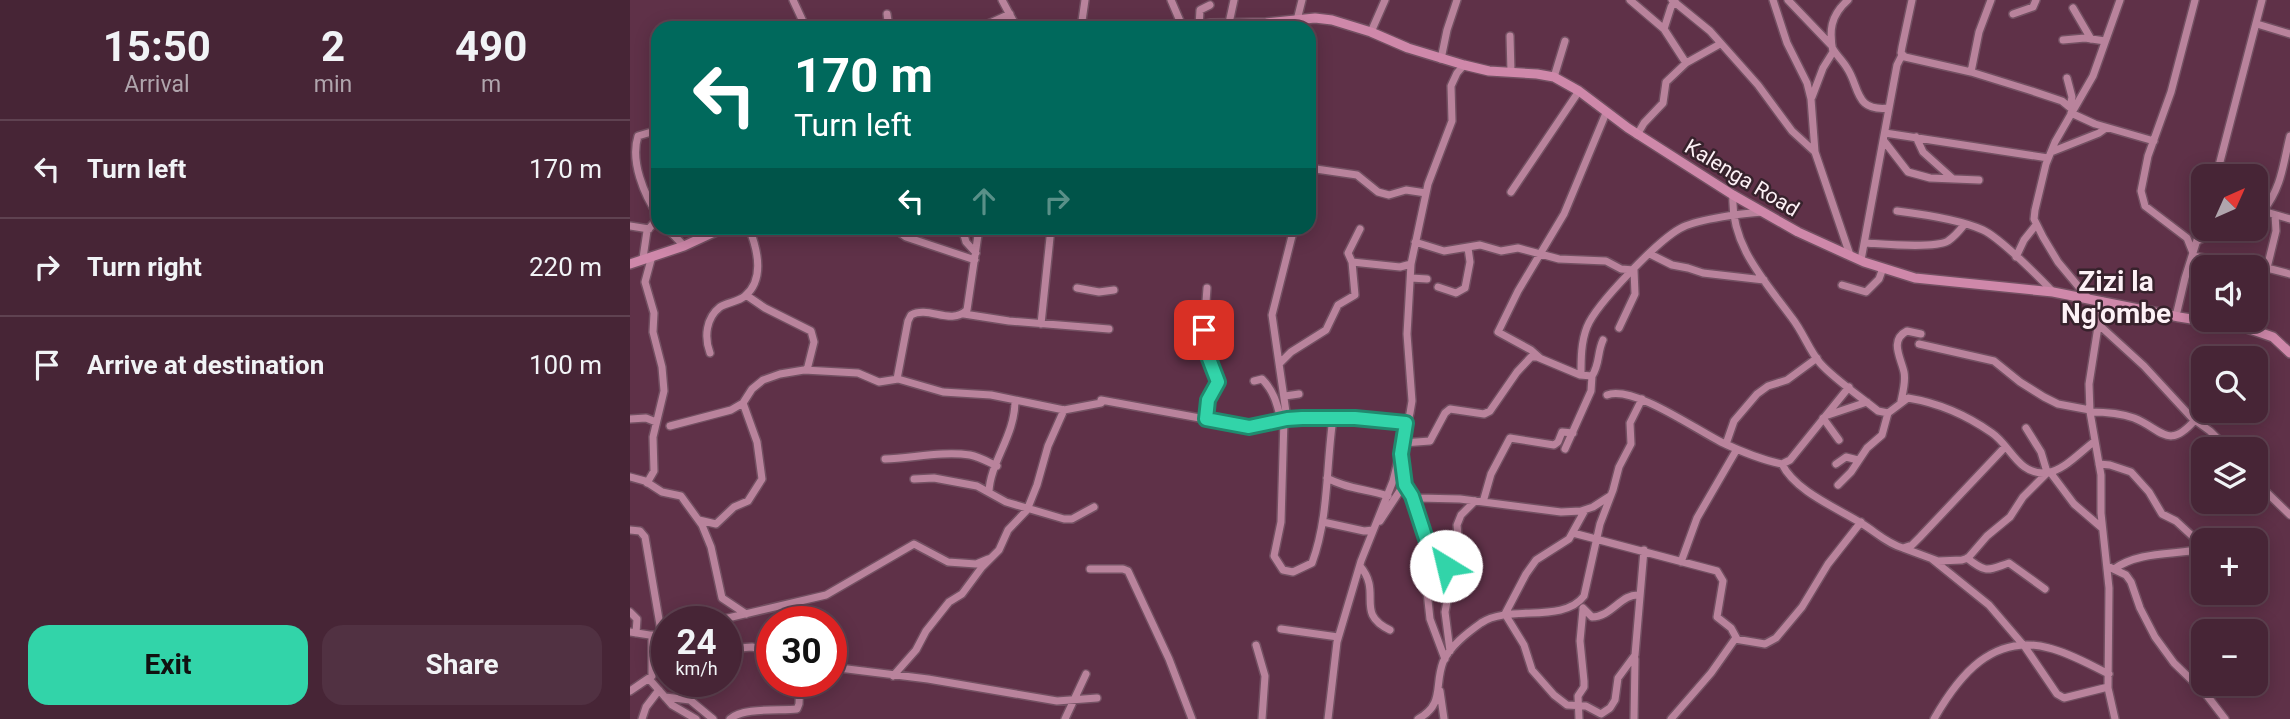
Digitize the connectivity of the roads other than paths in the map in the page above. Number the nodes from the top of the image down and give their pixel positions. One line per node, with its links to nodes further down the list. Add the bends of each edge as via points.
1 (793, 0): 26 (street)
2 (1002, 0): 23 (street)
3 (1085, 0): 30 (street)
4 (1171, 0): 31 (street)
5 (1234, 0): 33 (street)
6 (1302, 0): 25 (street)
7 (1385, 0): 37 (street)
8 (1457, 0): 47 (street)
9 (1630, 0): 36 (street)
10 (1773, 0): 52 (street)
11 (1788, 0): 45 (street)
12 (1848, 0): 45 (street, via 1833,20)
13 (1912, 0): 46 (street)
14 (1991, 0): 51 (street)
15 (2036, 0): 24 (street, via 2033,7)
16 (2120, 0): 43 (street)
17 (2195, 0): 67 (street)
18 (2262, 0): 35 (street)
19 (1674, 1): 36 (street); 44 (street)
20 (1210, 5): 32 (street, via 1200,10)
21 (2073, 8): 40 (street)
22 (887, 13): 27 (street)
23 (1010, 14): 28 (street); 29 (street)
24 (2013, 14)
25 (1297, 20): 34 (main road, Kalenga Road); 37 (main road, Kalenga Road, via 1332,20)
26 (803, 21)
27 (888, 21)
28 (994, 21)
29 (1014, 21)
30 (1082, 21)
31 (1182, 21)
32 (1199, 21)
33 (1229, 21)
34 (1274, 21)
35 (2257, 24): 38 (street); 70 (street)
36 (1664, 29): 48 (street)
37 (1371, 32): 47 (main road, Kalenga Road)
38 (2290, 34)
39 (1510, 36): 50 (street)
40 (2091, 39): 41 (street); 43 (street)
41 (2063, 40)
42 (1565, 41): 53 (street)
43 (2105, 41): 59 (street, via 2093,76)
44 (1720, 44): 48 (street); 68 (street)
45 (1832, 47): 55 (street); 58 (street, via 1861,100 1876,108)
46 (1902, 55): 51 (street); 58 (street)
47 (1441, 59): 49 (main road, Kalenga Road)
48 (1686, 63): 63 (street, via 1666,82 1663,103)
49 (1464, 65): 50 (main road, Kalenga Road); 75 (street, via 1453,79 1452,121)
50 (1511, 72): 53 (main road, Kalenga Road)
51 (1971, 72): 59 (street, via 2051,97)
52 (1804, 75): 55 (street); 57 (street)
53 (1555, 77): 56 (main road, Kalenga Road)
54 (2067, 78): 59 (street)
55 (1819, 79): 57 (street)
56 (1579, 91): 60 (main road, Kalenga Road); 74 (street)
57 (1811, 99): 68 (street)
58 (1889, 108): 65 (street)
59 (2072, 110): 61 (street); 69 (street)
60 (1606, 113): 63 (main road, Kalenga Road); 104 (street, via 1564,214)
61 (2106, 128): 67 (street); 69 (street)
62 (651, 132): 78 (street, via 638,136 634,149 635,169)
63 (1637, 135): 76 (main road, Kalenga Road)
64 (2290, 135): 77 (street, via 2280,181)
65 (1885, 137): 66 (street); 72 (street, via 1908,172); 101 (street)
66 (1916, 137): 69 (street); 72 (street, via 1923,152)
67 (2154, 141): 107 (street, via 2142,199 2152,213 2187,238)
68 (1815, 152): 106 (street)
69 (2050, 155): 86 (street, via 2035,210)
70 (2219, 164)
71 (1316, 168): 75 (street, via 1357,175 1389,195 1406,190)
72 (1952, 178): 73 (street)
73 (1979, 180)
74 (1510, 192)
75 (1426, 193): 99 (street)
76 (1733, 195): 80 (main road, Kalenga Road); 83 (street)
77 (2268, 203)
78 (651, 205)
79 (1897, 211): 85 (street)
80 (1763, 212): 83 (street); 106 (main road, Kalenga Road)
81 (2268, 213): 82 (street)
82 (2275, 215): 84 (street); 116 (street)
83 (1733, 217): 105 (street, via 1682,227); 123 (street, via 1742,245)
84 (2290, 219)
85 (1964, 225): 101 (street, via 1950,240 1934,245); 110 (street, via 1986,231)
86 (2036, 225): 110 (street); 131 (street, via 2058,262)
87 (630, 226): 89 (street)
88 (651, 226): 89 (street)
89 (649, 229): 108 (street)
90 (1360, 229): 113 (street, via 1348,251)
91 (674, 235): 102 (street)
92 (708, 235): 102 (main road)
93 (752, 235): 130 (street, via 757,266)
94 (904, 235): 109 (street)
95 (964, 235): 109 (street)
96 (978, 235): 109 (street)
97 (1050, 235): 135 (street)
98 (1292, 235): 146 (street, via 1272,309)
99 (1415, 242): 103 (street, via 1444,251); 115 (street)
100 (2197, 242): 107 (street)
101 (1865, 243): 112 (street)
102 (684, 246): 108 (main road)
103 (1468, 248): 104 (street, via 1484,245 1501,251 1518,247); 127 (street, via 1465,288 1456,293)
104 (1541, 252): 119 (street, via 1559,259 1606,261); 144 (street, via 1498,332)
105 (1650, 254): 119 (street); 123 (street, via 1703,274)
106 (1850, 255): 112 (main road, Kalenga Road)
107 (2192, 255)
108 (647, 257): 114 (main road); 170 (street, via 645,286 654,313 653,336 664,383)
109 (976, 257): 133 (street)
110 (2016, 257): 129 (street)
111 (2191, 259): 134 (street)
112 (1861, 260): 117 (main road, Kalenga Road)
113 (1352, 262): 115 (street); 146 (street, via 1354,296 1338,305 1326,330)
114 (630, 264)
115 (1411, 264): 121 (street)
116 (2268, 264)
117 (1883, 268): 124 (street, via 1866,292); 129 (main road, Kalenga Road, via 1940,281)
118 (2268, 268): 120 (street)
119 (1634, 270): 137 (street, via 1635,294); 148 (street, via 1602,302 1587,326)
120 (2290, 274)
121 (1411, 278): 122 (street); 171 (street, via 1407,334 1412,401)
122 (1427, 278)
123 (1764, 280): 145 (street)
124 (1842, 285)
125 (1077, 288): 128 (street)
126 (1207, 288): 168 (street, via 1203,343 1218,382 1208,400)
127 (1438, 288)
128 (1114, 290)
129 (2053, 292): 131 (main road, Kalenga Road)
130 (746, 295): 142 (street, via 722,306 713,317 705,336); 147 (street, via 811,331 814,342)
131 (2088, 298): 132 (main road, Kalenga Road)
132 (2102, 301): 134 (main road, Kalenga Road); 136 (street)
133 (964, 314): 135 (street); 150 (street, via 947,317 923,311 911,315)
134 (2176, 316): 143 (main road, Kalenga Road, via 2260,331)
135 (1041, 324): 138 (street)
136 (2098, 324): 162 (street); 164 (street)
137 (1619, 328)
138 (1110, 329)
139 (1922, 334): 158 (street, via 1908,331 1899,340 1897,351 1905,381)
140 (1603, 340): 149 (street)
141 (1919, 344): 162 (street, via 1994,361 2044,397)
142 (710, 352)
143 (2290, 353)
144 (1540, 358): 148 (street); 180 (street, via 1531,357 1523,364 1490,411 1450,409 1427,443)
145 (1817, 358): 152 (street); 181 (street, via 1757,394 1734,421)
146 (1280, 363): 155 (street)
147 (807, 370): 150 (street, via 858,373 879,382); 160 (street, via 763,380)
148 (1581, 375): 149 (street)
149 (1592, 376): 176 (street, via 1591,391)
150 (897, 379): 157 (street, via 943,392)
151 (1254, 381): 169 (street, via 1264,380)
152 (1849, 387): 159 (street); 165 (street)
153 (1299, 394): 155 (street)
154 (1607, 395): 156 (street, via 1617,392)
155 (1285, 396): 169 (street)
156 (1642, 399): 181 (street); 201 (street, via 1630,423 1631,444)
157 (1015, 401): 161 (street); 191 (street, via 1014,420)
158 (1901, 401): 163 (street); 182 (street, via 1908,398 1952,409 1995,435)
159 (1867, 402): 163 (street); 165 (street)
160 (743, 403): 174 (street); 211 (street, via 757,442 762,480 748,501 716,524)
161 (1065, 410): 168 (street, via 1101,402); 207 (street)
162 (2090, 411): 172 (street, via 2131,417 2167,436 2179,435); 179 (street)
163 (1888, 413): 187 (street, via 1882,435)
164 (2191, 416)
165 (1824, 417): 178 (street); 188 (street)
166 (1333, 418): 169 (street); 171 (street); 194 (street)
167 (630, 419): 170 (street)
168 (1206, 419): 169 (street, via 1249,427)
169 (1284, 419): 212 (street, via 1281,522 1274,556 1283,570 1293,572 1312,563)
170 (656, 422): 196 (street, via 654,471)
171 (1406, 423): 180 (street)
172 (2192, 423)
173 (2199, 423): 177 (street)
174 (670, 426)
175 (2026, 428): 192 (street)
176 (1573, 433): 183 (street); 205 (street, via 1562,432 1554,445 1510,438)
177 (2216, 437)
178 (1839, 440)
179 (2095, 441): 190 (street); 192 (street)
180 (1403, 443): 185 (street)
181 (1726, 444): 184 (street)
182 (2005, 447): 192 (street, via 2024,467); 221 (street, via 1912,545)
183 (1565, 449)
184 (1737, 449): 188 (street); 227 (street, via 1697,518)
185 (1401, 454): 197 (street); 202 (street)
186 (885, 459): 191 (street, via 967,455)
187 (1858, 460): 189 (street, via 1846,457); 198 (street)
188 (1782, 464): 213 (street, via 1809,492)
189 (1836, 464)
190 (2099, 464): 214 (street); 218 (street, via 2131,472 2162,514)
191 (997, 466): 199 (street)
192 (2049, 472): 214 (street, via 2074,504); 225 (street)
193 (630, 477): 196 (street)
194 (1327, 478): 202 (street, via 1347,488); 212 (street)
195 (914, 479): 199 (street, via 946,479)
196 (648, 483): 211 (street, via 681,496)
197 (1405, 483): 203 (street); 215 (street)
198 (1838, 485)
199 (989, 492): 207 (street)
200 (2268, 494): 210 (street)
201 (1611, 495): 208 (street); 220 (street)
202 (1388, 496): 215 (street)
203 (1412, 496): 204 (street); 219 (street)
204 (1447, 499): 205 (street); 209 (street)
205 (1479, 502): 208 (street, via 1561,512); 209 (street)
206 (1094, 507): 207 (street, via 1072,519)
207 (1027, 510): 224 (street, via 1008,530)
208 (1585, 510): 217 (street)
209 (1461, 514): 248 (street, via 1457,531 1461,565 1444,612)
210 (2290, 515)
211 (698, 520): 237 (street, via 716,564 722,598)
212 (1323, 522): 215 (street)
213 (1861, 522): 221 (street, via 1885,541); 245 (street, via 1776,638 1765,644)
214 (2102, 528): 230 (street)
215 (1374, 529): 228 (street)
216 (630, 530): 235 (street, via 645,537)
217 (1573, 533): 220 (street); 238 (street, via 1536,560)
218 (2191, 536)
219 (1426, 539): 229 (street); 250 (street, via 1430,619)
220 (1598, 540): 222 (street); 234 (street)
221 (1903, 548): 226 (street)
222 (1644, 550): 227 (street); 233 (street)
223 (2191, 550): 230 (street)
224 (994, 556): 237 (street, via 976,564 948,562 914,544 826,595); 254 (street, via 962,594 949,602)
225 (1967, 558): 226 (street); 232 (street, via 1990,570 2009,563)
226 (1932, 559): 247 (street, via 1989,605)
227 (1681, 562): 245 (street, via 1720,573 1724,581 1717,617)
228 (1360, 566): 241 (street, via 1371,585 1372,616); 244 (street)
229 (1446, 566)
230 (2110, 567): 253 (street); 281 (street, via 2126,575 2145,620 2174,663)
231 (1090, 569): 271 (street, via 1128,571)
232 (2045, 589)
233 (1640, 595): 234 (street, via 1630,595 1600,617 1592,617); 249 (street)
234 (1582, 605): 238 (street); 265 (street, via 1584,687)
235 (659, 606)
236 (630, 612): 242 (street, via 637,619)
237 (746, 614): 239 (street)
238 (1505, 614): 248 (street, via 1482,622); 265 (street, via 1534,673 1563,703)
239 (742, 615)
240 (1281, 629): 244 (street)
241 (1390, 630)
242 (633, 632): 243 (street)
243 (651, 635)
244 (1338, 637): 273 (street)
245 (1737, 639): 278 (street)
246 (1256, 645): 272 (street, via 1265,676)
247 (2025, 647): 253 (street, via 2048,648); 257 (street, via 2064,698); 279 (street, via 1987,654)
248 (1450, 651): 250 (street)
249 (1635, 655): 265 (street, via 1620,675 1610,708 1600,714); 277 (street)
250 (1445, 659): 256 (street)
251 (847, 669): 254 (street)
252 (1086, 674): 263 (street)
253 (2109, 674): 257 (street)
254 (893, 676): 263 (street, via 1057,701)
255 (650, 680): 258 (street)
256 (1439, 687): 274 (street, via 1435,704); 275 (street)
257 (2108, 687): 280 (street)
258 (630, 691)
259 (658, 697): 266 (street, via 646,707)
260 (665, 697): 267 (street)
261 (676, 697): 268 (street, via 690,700)
262 (799, 697): 269 (street, via 797,709 740,713)
263 (1074, 698): 264 (street); 270 (street)
264 (1097, 698)
265 (1578, 705): 276 (street)
266 (642, 719)
267 (696, 719)
268 (713, 719)
269 (730, 719)
270 (1065, 719)
271 (1192, 719)
272 (1262, 719)
273 (1328, 719)
274 (1418, 719)
275 (1444, 719)
276 (1579, 719)
277 (1634, 719)
278 (1671, 719)
279 (1934, 719)
280 (2115, 719)
281 (2225, 719)

